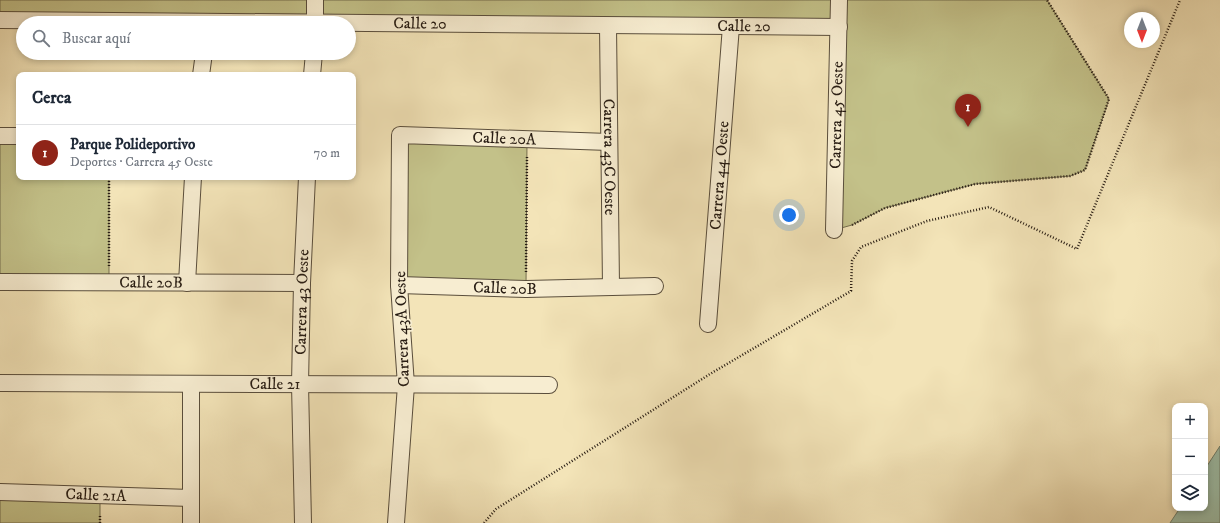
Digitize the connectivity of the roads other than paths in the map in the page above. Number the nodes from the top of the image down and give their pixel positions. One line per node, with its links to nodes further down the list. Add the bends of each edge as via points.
1 (315, 0): 3 (street)
2 (839, 0): 9 (street, Carrera 45 Oeste)
3 (315, 16)
4 (0, 20): 5 (street, Calle 20)
5 (16, 20)
6 (356, 23): 7 (street, Calle 20)
7 (608, 26): 8 (street, Calle 20); 17 (street, Carrera 43C Oeste)
8 (731, 26): 9 (street, Calle 20); 27 (street, Carrera 44 Oeste)
9 (839, 28): 20 (street, Carrera 45 Oeste)
10 (203, 60): 12 (street)
11 (313, 60): 13 (street)
12 (201, 72)
13 (312, 72)
14 (400, 135): 17 (street, Calle 20A); 24 (street, Carrera 43A Oeste)
15 (0, 136): 16 (street)
16 (16, 136)
17 (609, 142): 26 (street, Carrera 43C Oeste)
18 (193, 180): 22 (street)
19 (307, 180): 23 (street, Carrera 43 Oeste)
20 (834, 230)
21 (0, 282): 22 (street, Calle 20B)
22 (187, 283): 23 (street, Calle 20B)
23 (302, 283): 30 (street, Carrera 43 Oeste)
24 (399, 285): 26 (street, Calle 20B, via 526,289); 31 (street, Carrera 43A Oeste)
25 (655, 286): 26 (street, Calle 20B)
26 (611, 287)
27 (708, 324)
28 (0, 383): 29 (street, Calle 21)
29 (191, 384): 30 (street, Calle 21); 34 (street)
30 (300, 384): 31 (street, Calle 21); 36 (street, Carrera 43 Oeste)
31 (406, 385): 32 (street, Calle 21); 37 (street, Carrera 43A Oeste)
32 (549, 385)
33 (0, 492): 34 (street, Calle 21A)
34 (191, 498): 35 (street)
35 (191, 523)
36 (302, 523)
37 (396, 523)

